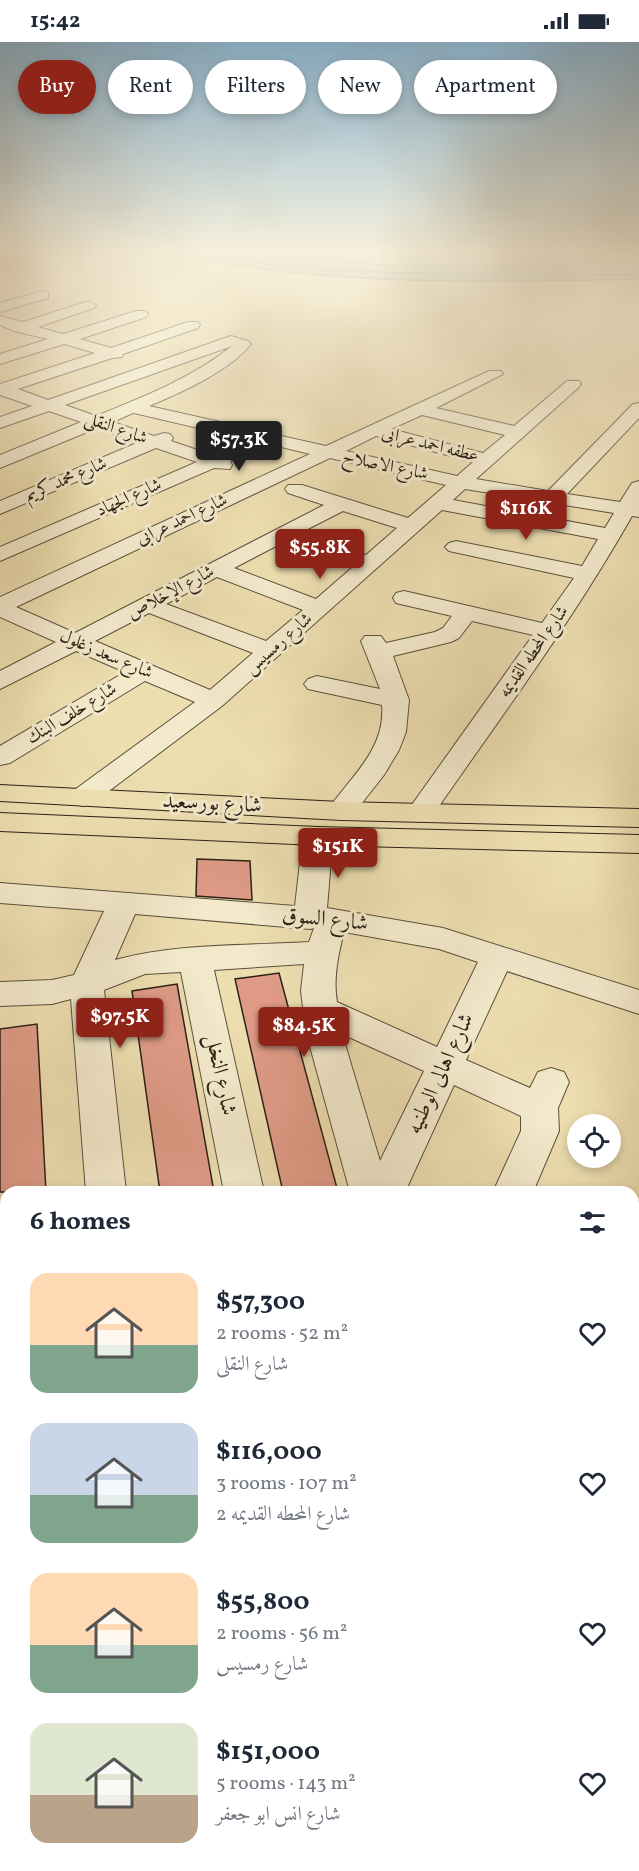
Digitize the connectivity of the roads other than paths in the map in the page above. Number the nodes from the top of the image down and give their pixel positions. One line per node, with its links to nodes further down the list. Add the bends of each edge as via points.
1 (63, 339): 5 (street)
2 (65, 339): 4 (street)
3 (151, 339): 4 (street)
4 (111, 353): 6 (street); 10 (street)
5 (0, 359)
6 (156, 366): 8 (street); 8 (street, via 224,342 235,341 243,346); 11 (street)
7 (495, 374): 15 (street, شارع احمد عرابى)
8 (195, 377): 12 (street)
9 (573, 384): 21 (street, شارع رمسيس)
10 (0, 390): 11 (street, شارع النقلى)
11 (47, 406): 17 (street); 18 (street, شارع النقلى)
12 (134, 408): 18 (street); 19 (street, شارع الاصلاح)
13 (639, 408): 34 (street)
14 (231, 409): 19 (street, شارع محمد كريم)
15 (419, 409): 20 (street, شارع احمد عرابى); 21 (street)
16 (260, 416): 22 (street, شارع الجهاد, via 285,422)
17 (0, 423)
18 (96, 423): 23 (street, شارع النقلى); 26 (street)
19 (199, 423): 22 (street, شارع الاصلاح); 23 (street, شارع محمد كريم)
20 (372, 430): 24 (street, شارع احمد عرابى); 25 (street, عطفه احمد عرابى)
21 (519, 433): 25 (street, شارع رمسيس)
22 (261, 438): 24 (street, شارع الاصلاح); 27 (street, شارع الجهاد)
23 (154, 442): 27 (street, شارع النقلى); 33 (street, شارع محمد كريم)
24 (325, 453): 28 (street, شارع احمد عرابى); 30 (street, شارع الاصلاح)
25 (488, 460): 30 (street, شارع رمسيس)
26 (0, 462)
27 (213, 462): 28 (street, شارع النقلى); 39 (street, شارع الجهاد)
28 (267, 480): 43 (street, شارع احمد عرابى)
29 (0, 483): 33 (street)
30 (462, 483): 34 (street, شارع الاصلاح); 35 (street, شارع رمسيس)
31 (639, 487): 38 (street, شارع المحطه القديمه)
32 (295, 489): 36 (street)
33 (30, 495): 37 (street, شارع محمد كريم); 39 (street)
34 (553, 497): 38 (street, شارع الاصلاح)
35 (439, 503): 40 (street, شارع رمسيس); 42 (street)
36 (340, 504): 40 (street); 41 (street, شارع الإخلاص)
37 (0, 508)
38 (633, 510): 42 (street, شارع المحطه القديمه)
39 (86, 518): 43 (street); 45 (street, شارع الجهاد)
40 (412, 526): 46 (street, شارع رمسيس)
41 (282, 534): 46 (street); 47 (street, شارع الإخلاص)
42 (611, 535): 48 (street, شارع المحطه القديمه)
43 (141, 539): 51 (street, شارع احمد عرابى)
44 (456, 547): 48 (street)
45 (0, 555)
46 (369, 564): 52 (street, شارع رمسيس)
47 (218, 568): 50 (street, شارع الإخلاص); 52 (street)
48 (588, 574): 54 (street, شارع المحطه القديمه)
49 (404, 598): 53 (street)
50 (148, 605): 55 (street, شارع الإخلاص); 56 (street)
51 (0, 607): 55 (street, شارع سعد زغلول)
52 (319, 608): 56 (street, شارع رمسيس)
53 (467, 612): 54 (street); 60 (street, via 451,633 443,637 376,647 388,670)
54 (549, 632): 66 (street, شارع المحطه القديمه)
55 (77, 643): 57 (street, شارع سعد زغلول); 58 (street, شارع الإخلاص)
56 (270, 651): 61 (street, شارع رمسيس)
57 (144, 671): 61 (street, شارع سعد زغلول); 62 (street, شارع خلف البنك)
58 (0, 681)
59 (317, 684): 60 (street)
60 (396, 700): 65 (street, via 395,731 384,757)
61 (213, 701): 64 (street, شارع رمسيس)
62 (0, 757)
63 (0, 793): 64 (main road, شارع بورسعيد)
64 (83, 796): 65 (main road, شارع بورسعيد)
65 (341, 810): 66 (main road, شارع بورسعيد)
66 (420, 813): 67 (main road, شارع بورسعيد)
67 (639, 818)
68 (0, 822): 69 (main road, شارع بورسعيد)
69 (318, 836): 70 (main road, شارع بورسعيد); 73 (street)
70 (639, 844)
71 (0, 893): 72 (street, شارع السوق)
72 (124, 903): 73 (street, شارع السوق); 77 (street)
73 (321, 918): 74 (street); 75 (street, شارع السوق, via 387,927)
74 (321, 952): 76 (street); 80 (street, via 318,991)
75 (498, 956): 79 (street, شارع السوق); 81 (street, شارع اهالى الوطنيه)
76 (195, 958): 77 (street, via 145,963); 83 (street, شارع النخل)
77 (87, 984): 78 (street, via 52,992); 82 (street)
78 (0, 994)
79 (639, 1002)
80 (322, 1010): 81 (street); 84 (street, via 324,1032)
81 (446, 1066): 85 (street, شارع اهالى الوطنيه); 86 (street, via 545,1095 540,1131)
82 (105, 1186)
83 (243, 1186)
84 (368, 1186)
85 (388, 1186)
86 (516, 1186)

